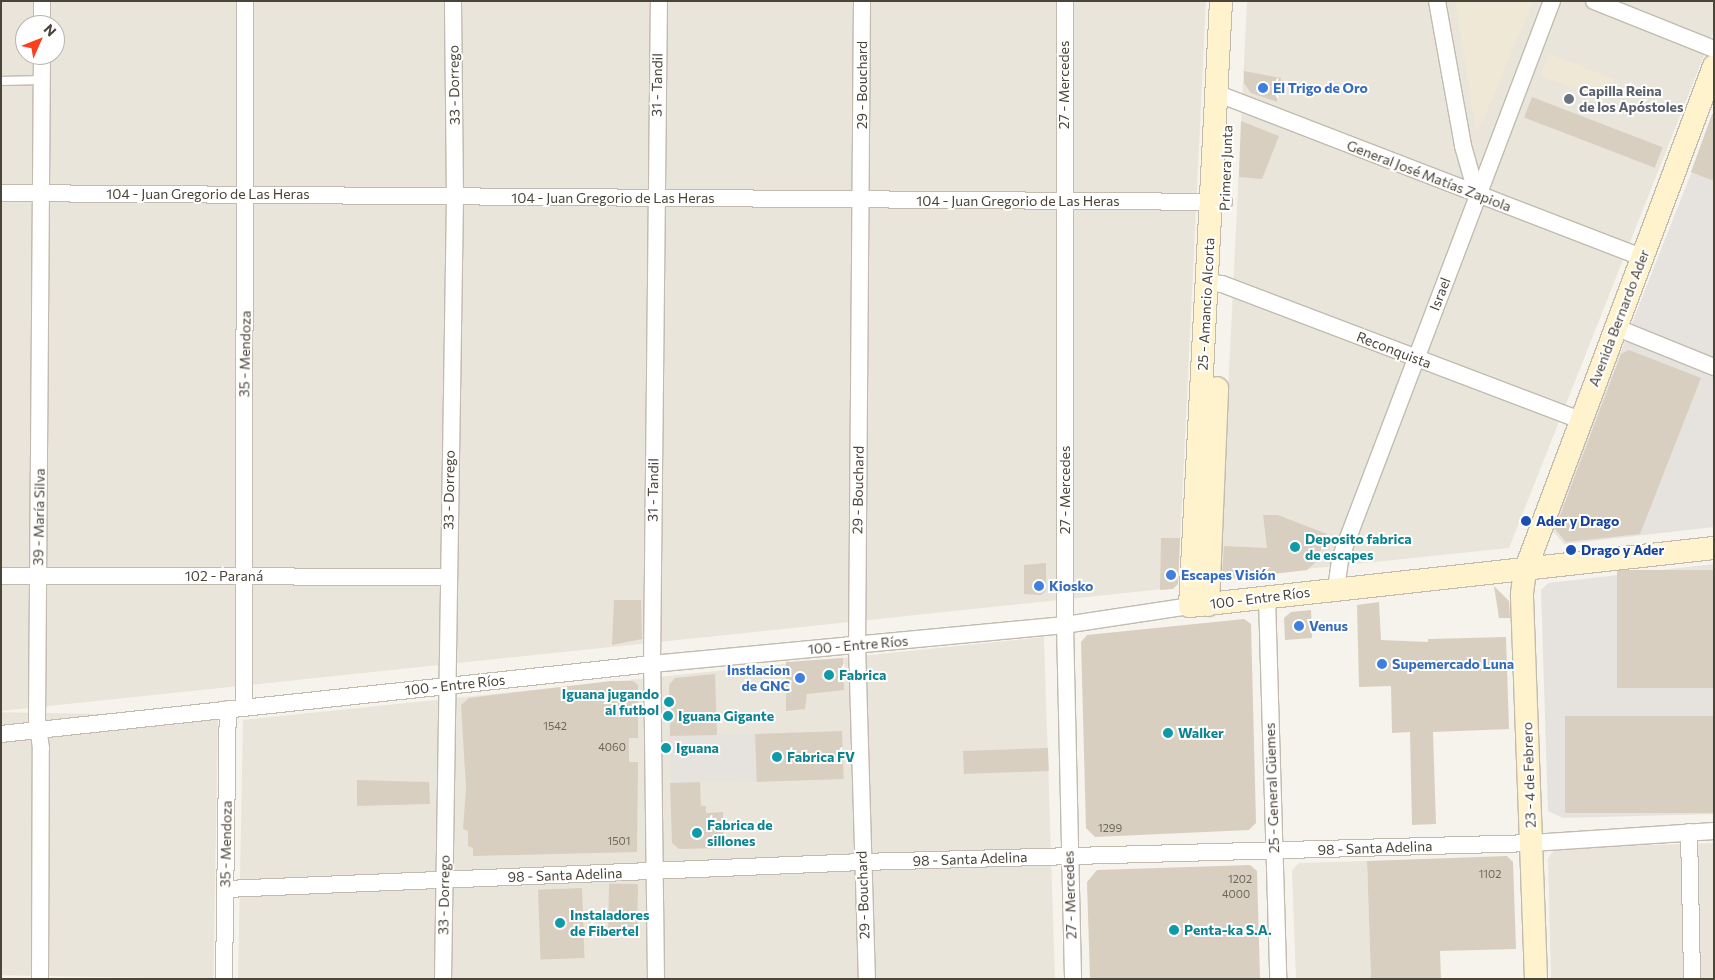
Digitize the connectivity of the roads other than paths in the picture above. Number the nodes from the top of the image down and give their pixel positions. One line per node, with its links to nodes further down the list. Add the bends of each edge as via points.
1 (42, 1): 12 (street)
2 (245, 1): 21 (street, 35 - Mendoza)
3 (453, 1): 23 (street, 33 - Dorrego)
4 (659, 1): 24 (street, 31 - Tandil)
5 (862, 1): 25 (street, 29 - Bouchard)
6 (1065, 1): 26 (street, 27 - Mercedes)
7 (1221, 1): 18 (main road)
8 (1233, 1): 18 (main road, Primera Junta)
9 (1438, 1): 22 (street, via 1462,146)
10 (1552, 1): 22 (street, Israel)
11 (1594, 1): 13 (street)
12 (42, 15)
13 (1714, 49)
14 (42, 65): 16 (street, 39 - María Silva)
15 (1714, 66): 28 (main road, Avenida Bernardo Ader)
16 (42, 80): 17 (lane); 20 (street, 39 - María Silva)
17 (1, 81)
18 (1222, 95): 22 (street, General José Matías Zapiola); 27 (main road, Primera Junta)
19 (1, 192): 20 (street, 104 - Juan Gregorio de Las Heras)
20 (42, 193): 21 (street, 104 - Juan Gregorio de Las Heras); 36 (street, 39 - María Silva)
21 (247, 195): 23 (street, 104 - Juan Gregorio de Las Heras); 38 (street, 35 - Mendoza)
22 (1478, 195): 28 (street, General José Matías Zapiola); 31 (street, Israel)
23 (455, 196): 24 (street, 104 - Juan Gregorio de Las Heras); 39 (street, 33 - Dorrego)
24 (656, 198): 25 (street, 104 - Juan Gregorio de Las Heras); 45 (street, 31 - Tandil)
25 (861, 199): 26 (street, 104 - Juan Gregorio de Las Heras); 44 (street, 29 - Bouchard)
26 (1064, 201): 27 (street, 104 - Juan Gregorio de Las Heras); 43 (street, 27 - Mercedes)
27 (1218, 202): 29 (main road, Primera Junta)
28 (1642, 257): 30 (main road, Avenida Bernardo Ader)
29 (1215, 283): 31 (street, Reconquista); 42 (main road, Primera Junta)
30 (1615, 327): 32 (street); 33 (main road, Avenida Bernardo Ader)
31 (1415, 358): 33 (street, Reconquista); 40 (street, Israel, via 1340,559)
32 (1714, 367)
33 (1580, 420): 35 (main road, Avenida Bernardo Ader)
34 (1714, 548): 35 (main road, 100 - Entre Ríos)
35 (1525, 571): 40 (main road, 100 - Entre Ríos); 52 (main road, 23 - 4 de Febrero, via 1522,594)
36 (38, 575): 37 (street, 102 - Paraná); 38 (street, 102 - Paraná); 48 (street, 39 - María Silva)
37 (1, 576)
38 (243, 576): 39 (street, 102 - Paraná); 47 (street, 35 - Mendoza)
39 (447, 577): 46 (street, 33 - Dorrego)
40 (1336, 589): 41 (main road, 100 - Entre Ríos)
41 (1267, 598): 42 (main road, 100 - Entre Ríos); 53 (street, 25 - General Güemes)
42 (1199, 605): 43 (street, 100 - Entre Ríos)
43 (1065, 624): 44 (street, 100 - Entre Ríos); 54 (street, 27 - Mercedes)
44 (857, 645): 45 (street, 100 - Entre Ríos); 55 (street, 29 - Bouchard)
45 (652, 664): 46 (street, 100 - Entre Ríos); 56 (street, 31 - Tandil)
46 (448, 686): 47 (street, 100 - Entre Ríos); 57 (street, 33 - Dorrego)
47 (236, 708): 48 (street, 100 - Entre Ríos); 58 (street, 35 - Mendoza)
48 (38, 730): 49 (street, 100 - Entre Ríos); 59 (street, 39 - María Silva, via 42,748)
49 (1, 734)
50 (1689, 832): 51 (street, 98 - Santa Adelina); 52 (street, 98 - Santa Adelina); 67 (street)
51 (1714, 832)
52 (1532, 843): 53 (street, 98 - Santa Adelina); 66 (main road, 23 - 4 de Febrero)
53 (1274, 851): 54 (street, 98 - Santa Adelina); 65 (street, 25 - General Güemes)
54 (1069, 856): 55 (street, 98 - Santa Adelina); 64 (street, 27 - Mercedes)
55 (862, 862): 56 (street, 98 - Santa Adelina); 63 (street, 29 - Bouchard)
56 (656, 872): 57 (street, 98 - Santa Adelina); 62 (street, 31 - Tandil)
57 (444, 879): 58 (street, 98 - Santa Adelina); 61 (street, 33 - Dorrego)
58 (226, 889): 60 (street, 35 - Mendoza)
59 (40, 979)
60 (224, 979)
61 (443, 979)
62 (656, 979)
63 (867, 979)
64 (1072, 979)
65 (1278, 979)
66 (1536, 979)
67 (1692, 979)

